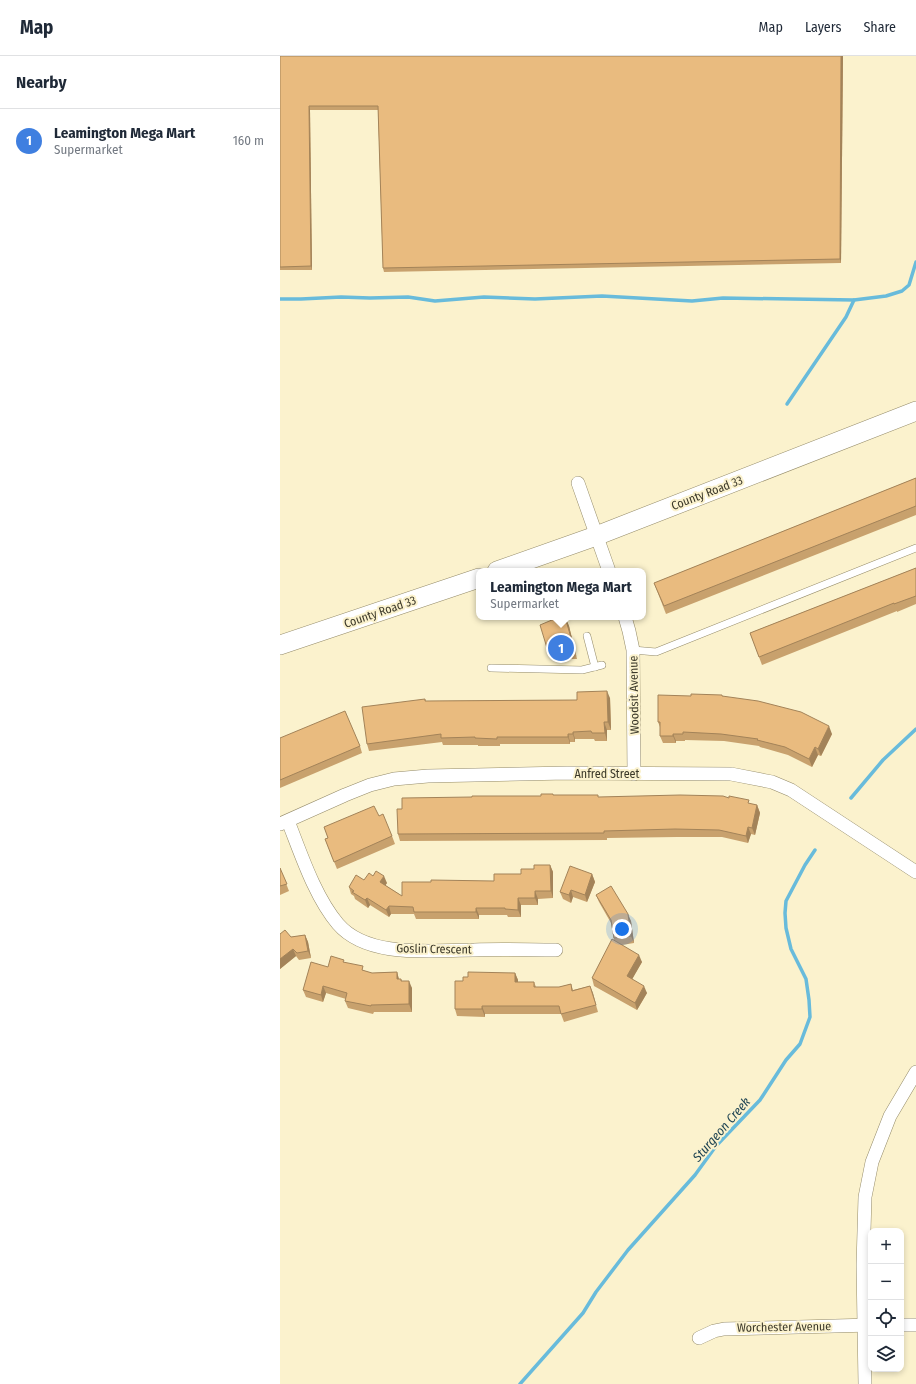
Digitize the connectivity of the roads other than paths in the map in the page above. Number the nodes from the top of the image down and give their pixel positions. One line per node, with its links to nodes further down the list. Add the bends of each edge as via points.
1 (916, 411): 3 (main road, County Road 33)
2 (578, 483): 3 (street)
3 (596, 536): 5 (main road, County Road 33); 6 (street)
4 (916, 548): 11 (lane, via 656,652)
5 (506, 568)
6 (608, 568)
7 (476, 579): 10 (main road, County Road 33)
8 (626, 620): 11 (street, Woodsit Avenue)
9 (587, 636): 12 (lane, via 599,666 582,670)
10 (280, 645)
11 (633, 650): 13 (street, Woodsit Avenue)
12 (491, 668)
13 (634, 774): 14 (street, Anfred Street, via 440,775 394,779 357,790); 15 (street, Anfred Street, via 731,774 772,782 791,790)
14 (284, 822): 16 (street, Goslin Crescent, via 327,910 345,931 361,941 383,947 411,950)
15 (916, 872)
16 (556, 950)
17 (916, 1072): 18 (street)
18 (911, 1093): 19 (street, via 890,1116 872,1162 865,1197 863,1265)
19 (868, 1325): 22 (street, Worchester Avenue, via 724,1328); 23 (street)
20 (904, 1325): 21 (street)
21 (916, 1325)
22 (699, 1338)
23 (865, 1384)

